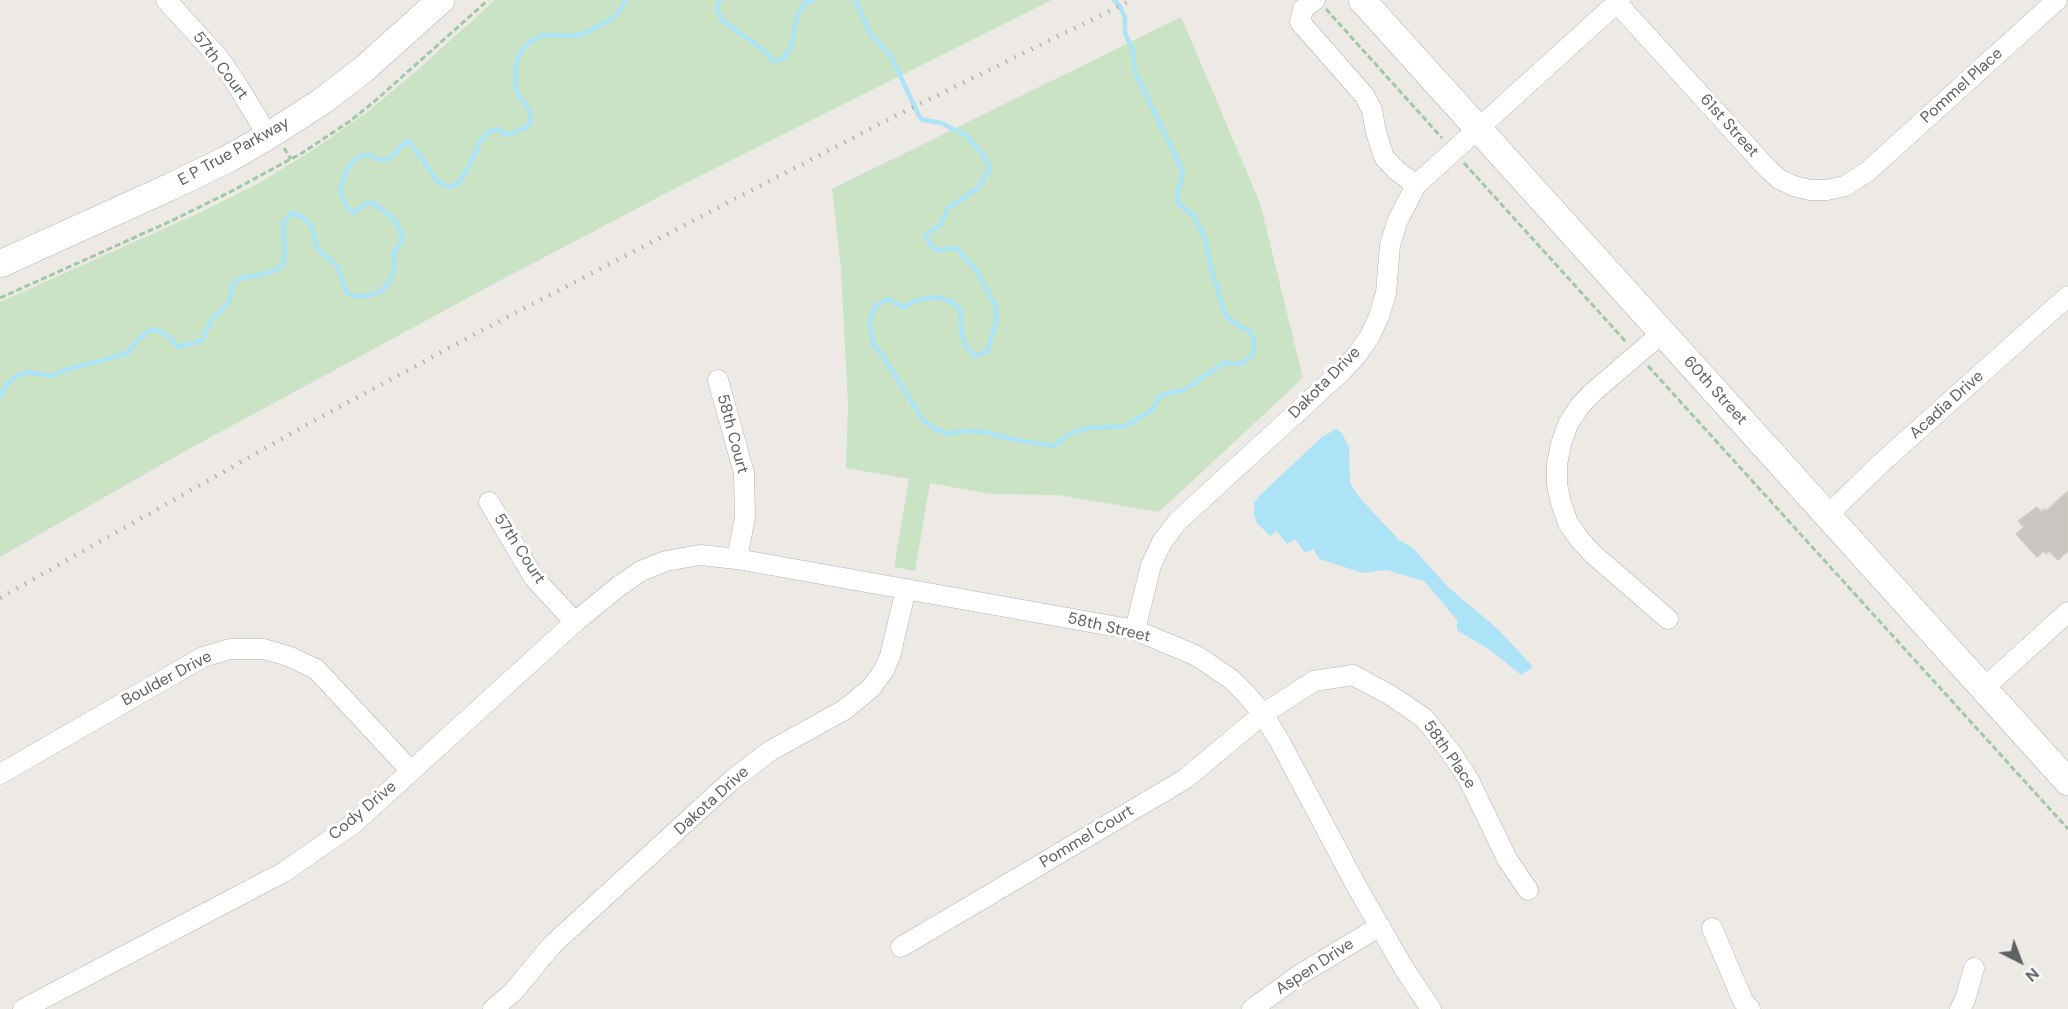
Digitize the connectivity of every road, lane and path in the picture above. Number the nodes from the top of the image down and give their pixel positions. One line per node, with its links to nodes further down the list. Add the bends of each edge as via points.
1 (166, 0): 8 (street, 57th Court, via 223,65)
2 (441, 0): 8 (main road, E P True Parkway, via 364,69)
3 (1362, 0): 7 (main road, 60th Street)
4 (2057, 0): 11 (street, Pommel Place)
5 (1619, 1): 7 (street, Dakota Drive); 11 (street, 61st Street, via 1779,179 1802,188 1827,190 1845,186)
6 (1320, 4): 9 (path); 12 (street, via 1303,9 1300,21 1364,95 1372,110 1384,157)
7 (1478, 129): 12 (street, Dakota Drive); 15 (main road, 60th Street)
8 (268, 136): 13 (main road, E P True Parkway, via 170,188)
9 (1441, 136)
10 (1467, 166): 16 (path)
11 (1867, 172)
12 (1416, 185): 27 (street, Dakota Drive, via 1397,222 1390,245 1386,292 1370,336 1342,371 1177,522 1151,565)
13 (0, 264)
14 (2068, 296): 20 (street, Acadia Drive)
15 (1662, 333): 20 (main road, 60th Street); 25 (street, via 1579,407 1561,444 1557,484 1568,523 1580,540)
16 (1630, 346)
17 (1646, 363): 33 (path)
18 (718, 380): 21 (street, 58th Court, via 744,473 745,517)
19 (489, 502): 26 (street, 57th Court, via 534,578)
20 (1827, 516): 28 (main road, 60th Street)
21 (737, 559): 22 (street, 58th Street, via 700,555); 23 (street, 58th Street)
22 (666, 561): 26 (street, Cody Drive, via 619,586)
23 (906, 589): 27 (street, 58th Street); 40 (street, Dakota Drive, via 890,656 871,688 844,710 770,751 732,780 552,945 513,992)
24 (2068, 612): 28 (street)
25 (1668, 619)
26 (575, 622): 30 (street, Cody Drive)
27 (1135, 630): 29 (street, 58th Street, via 1197,656 1231,679)
28 (1984, 688): 32 (main road, 60th Street)
29 (1263, 714): 34 (street, 58th Place, via 1314,681 1353,675 1399,701 1424,718 1452,754 1507,859); 35 (street, 58th Street); 37 (street, Pommel Court, via 1185,778)
30 (411, 771): 31 (street, Boulder Drive, via 315,669 264,649 230,649 203,657); 39 (street, Cody Drive, via 353,824 284,872)
31 (0, 774)
32 (2068, 782)
33 (2068, 829)
34 (1528, 890)
35 (1380, 926): 41 (street, Aspen Drive); 42 (street, 58th Street)
36 (1712, 928): 43 (street)
37 (901, 946)
38 (1974, 968): 44 (street)
39 (23, 1009)
40 (493, 1009)
41 (1252, 1009)
42 (1431, 1009)
43 (1750, 1009)
44 (1960, 1009)

